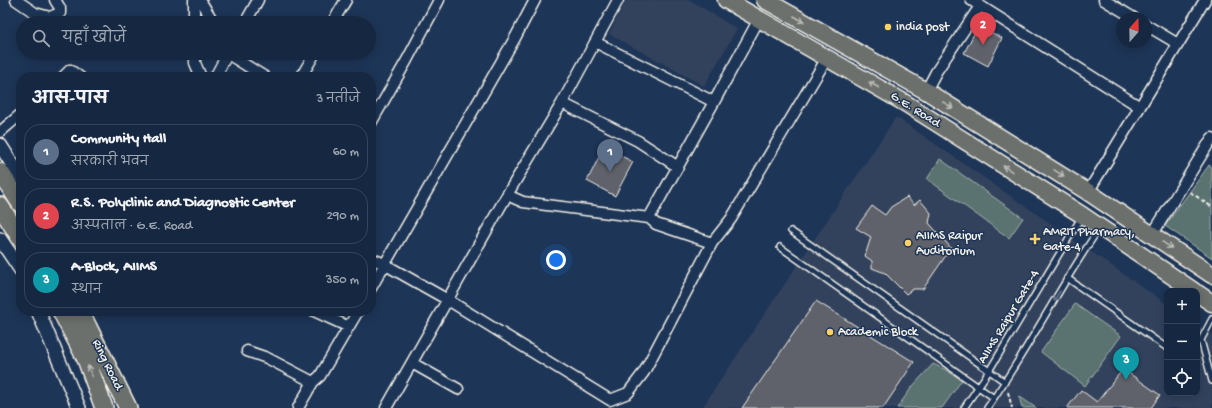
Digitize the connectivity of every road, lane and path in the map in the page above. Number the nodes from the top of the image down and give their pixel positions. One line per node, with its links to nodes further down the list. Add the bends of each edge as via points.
1 (16, 0): 17 (street, via 35,13)
2 (55, 0): 18 (street, via 60,13)
3 (194, 0): 19 (street)
4 (200, 0): 20 (street)
5 (258, 0): 21 (street)
6 (346, 0): 22 (street)
7 (439, 0): 40 (street)
8 (535, 0): 65 (street)
9 (618, 0): 25 (street)
10 (726, 0): 23 (main road, G.E. Road)
11 (765, 0): 36 (main road, one-way to 36)
12 (971, 0): 15 (street)
13 (1104, 0): 16 (street)
14 (1205, 0): 26 (street)
15 (980, 6): 36 (street); 39 (street)
16 (1124, 12)
17 (46, 16)
18 (52, 16)
19 (194, 16)
20 (210, 16)
21 (249, 16)
22 (336, 16)
23 (759, 19): 27 (main road, G.E. Road); 37 (street)
24 (1152, 29): 26 (street)
25 (594, 42): 37 (street); 38 (street)
26 (1178, 44): 39 (street)
27 (827, 58): 54 (main road, G.E. Road, one-way to 27, via 905,103); 61 (street, via 731,219)
28 (195, 60): 32 (street)
29 (225, 60): 33 (street)
30 (238, 60): 34 (street)
31 (311, 60): 35 (street)
32 (199, 72)
33 (218, 72)
34 (257, 72)
35 (304, 72)
36 (926, 91): 49 (main road, one-way to 49)
37 (714, 102): 45 (street)
38 (562, 103): 45 (street, via 638,142); 50 (street)
39 (1140, 107): 49 (street)
40 (376, 114)
41 (16, 118): 42 (street)
42 (0, 132)
43 (1212, 138): 48 (street)
44 (0, 144): 46 (street)
45 (678, 167): 55 (street)
46 (16, 170)
47 (0, 172): 51 (highway)
48 (1182, 186): 53 (path); 59 (street)
49 (1088, 192): 59 (main road)
50 (508, 195): 55 (street, via 523,202); 71 (street)
51 (16, 196)
52 (0, 206): 58 (highway)
53 (1212, 207)
54 (1082, 216): 56 (main road, G.E. Road); 85 (lane, AIIMS Raipur Gate-4)
55 (649, 218): 61 (street, via 656,224)
56 (1100, 228): 67 (lane); 69 (main road, G.E. Road)
57 (791, 231): 85 (lane)
58 (16, 232)
59 (1152, 235): 66 (main road, one-way to 66)
60 (0, 239): 64 (street)
61 (712, 243): 71 (street, via 644,372 628,393 610,400)
62 (780, 246): 89 (lane)
63 (376, 260): 65 (street)
64 (16, 263)
65 (384, 264): 68 (street); 71 (street)
66 (1212, 275)
67 (1067, 278): 82 (lane); 88 (lane, one-way to 88)
68 (376, 279)
69 (1190, 288)
70 (1200, 295): 72 (main road)
71 (448, 300): 84 (street)
72 (1212, 303)
73 (40, 316): 92 (street)
74 (64, 316): 93 (highway, one-way to 74, via 86,359)
75 (83, 316): 94 (highway, Ring Road)
76 (325, 316): 79 (street)
77 (355, 316): 79 (street)
78 (1212, 319): 80 (lane)
79 (349, 327): 87 (street, via 320,376)
80 (1200, 339)
81 (1200, 344): 86 (lane)
82 (1164, 346)
83 (246, 351): 87 (street, via 267,358)
84 (412, 363): 90 (street); 96 (street)
85 (989, 371): 88 (lane); 89 (lane, AIIMS Raipur Gate-4)
86 (1212, 380)
87 (313, 382): 95 (street)
88 (1005, 382): 91 (lane); 99 (path)
89 (979, 387): 91 (lane); 97 (lane, AIIMS Raipur Gate-4)
90 (458, 389)
91 (994, 398): 98 (lane)
92 (79, 408)
93 (104, 408)
94 (128, 408)
95 (298, 408)
96 (386, 408)
97 (964, 408)
98 (987, 408)
99 (1012, 408)

